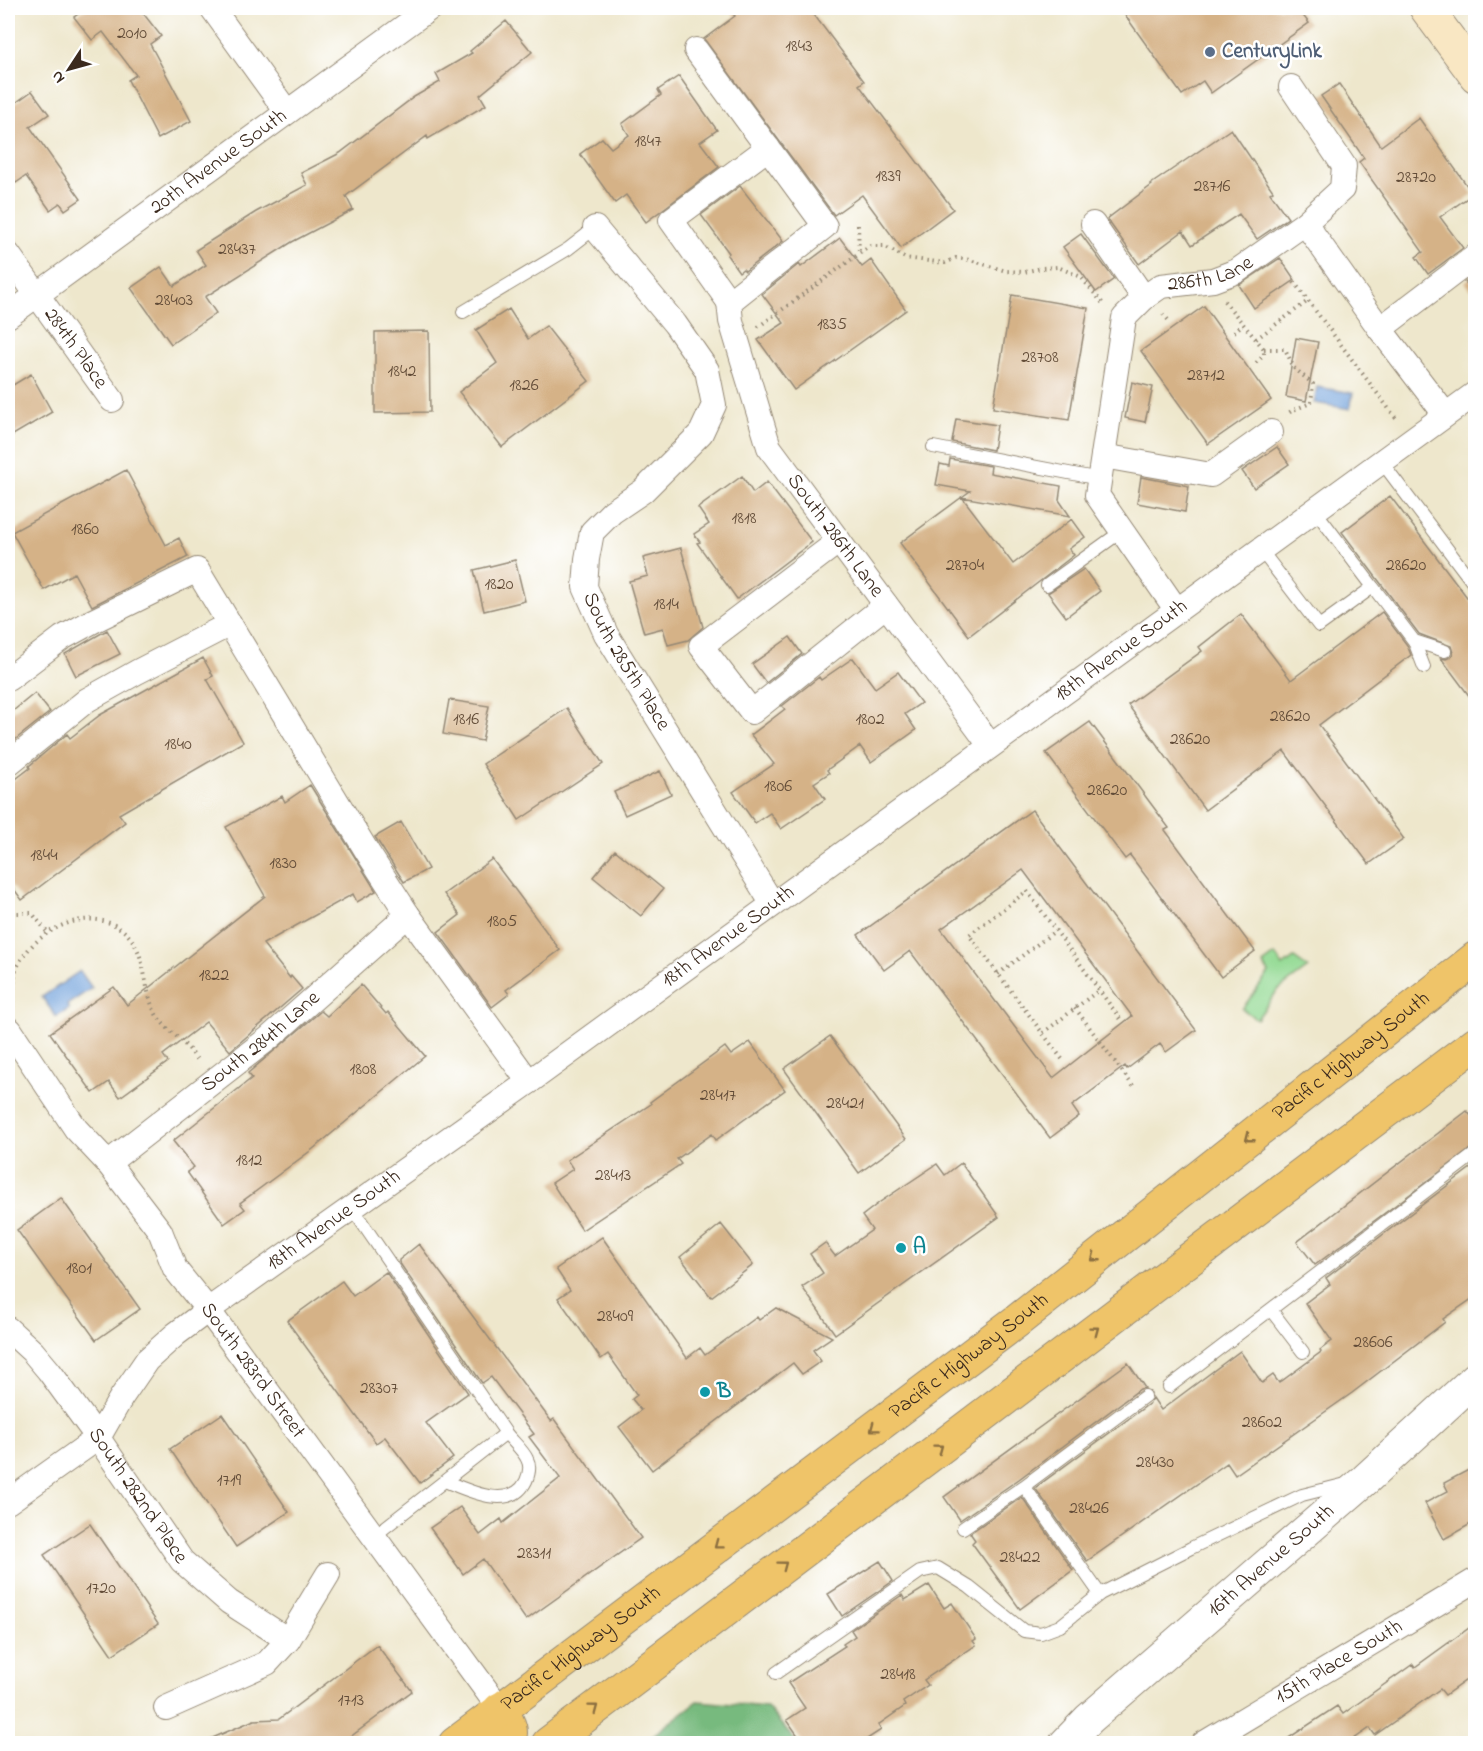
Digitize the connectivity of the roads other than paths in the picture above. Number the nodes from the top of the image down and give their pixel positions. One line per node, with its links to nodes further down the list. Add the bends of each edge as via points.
1 (212, 8): 7 (street)
2 (430, 8): 7 (street, 20th Avenue South)
3 (1426, 8): 5 (main road)
4 (696, 50): 8 (street)
5 (1476, 76)
6 (1291, 87): 9 (street, 286th Lane, via 1344,166 1341,189)
7 (287, 112): 14 (street, 20th Avenue South)
8 (768, 148): 15 (street, via 825,226); 15 (street, South 286th Lane, via 671,220)
9 (1305, 223): 16 (street, 286th Lane, via 1237,271 1213,280 1161,286); 19 (street)
10 (1093, 224): 16 (street)
11 (595, 228): 17 (lane, via 568,249); 43 (street, South 285th Place, via 675,324 707,370 714,405 701,433 643,490 592,532 585,587 606,634)
12 (8, 254): 14 (street, 284th Place)
13 (1476, 256): 19 (street)
14 (38, 295): 18 (street, 20th Avenue South); 21 (street, 284th Place)
15 (729, 302): 29 (street, South 286th Lane, via 731,321 769,447)
16 (1152, 305): 26 (street, 286th Lane, via 1124,318)
17 (463, 312)
18 (8, 316)
19 (1380, 328): 22 (street)
20 (1476, 393): 22 (street, 18th Avenue South)
21 (112, 400)
22 (1445, 414): 25 (street, 18th Avenue South)
23 (1271, 432): 26 (street, via 1210,475)
24 (933, 447): 26 (lane)
25 (1381, 460): 27 (street, 18th Avenue South); 33 (lane)
26 (1101, 467): 28 (street, 286th Lane, via 1097,495)
27 (1314, 509): 30 (street, 18th Avenue South); 32 (lane)
28 (1122, 531): 31 (lane); 35 (street, 286th Lane)
29 (839, 541): 34 (street, South 286th Lane); 34 (street, via 701,646 752,712)
30 (1260, 549): 32 (lane, via 1319,626); 35 (street, 18th Avenue South)
31 (1047, 585)
32 (1372, 587): 37 (lane)
33 (1476, 587)
34 (886, 605): 41 (street, South 286th Lane)
35 (1176, 609): 41 (street, 18th Avenue South)
36 (230, 624): 40 (street, via 197,570 62,638); 42 (street, via 94,695); 44 (street)
37 (1414, 641): 38 (lane); 39 (lane)
38 (1445, 651)
39 (1424, 667)
40 (8, 680)
41 (990, 745): 43 (street, 18th Avenue South)
42 (8, 764)
43 (772, 903): 48 (street, 18th Avenue South)
44 (408, 915): 48 (street); 50 (street, South 284th Lane, via 269,1038)
45 (1476, 958): 73 (main road, Pacific Highway South, one-way to 73, via 1017,1321)
46 (10, 1030): 50 (street, South 283rd Street, via 76,1129)
47 (1476, 1043): 76 (main road, one-way to 47)
48 (529, 1082): 51 (street, 18th Avenue South)
49 (1476, 1153): 53 (lane)
50 (108, 1163): 52 (street, South 283rd Street, via 160,1232 175,1269)
51 (352, 1208): 52 (street, 18th Avenue South); 59 (lane)
52 (208, 1310): 60 (street, 18th Avenue South, via 147,1360); 66 (street, South 283rd Street)
53 (1271, 1310): 55 (lane); 57 (lane)
54 (8, 1329): 60 (street, South 282nd Place, via 33,1352)
55 (1303, 1352)
56 (1476, 1378): 61 (street, 16th Avenue South)
57 (1169, 1387)
58 (1145, 1396): 63 (lane)
59 (506, 1433): 62 (lane); 62 (lane, via 527,1459 530,1473 523,1487 507,1497 492,1497)
60 (98, 1438): 64 (street, 18th Avenue South); 70 (street, South 282nd Place, via 182,1561 229,1602)
61 (1365, 1480): 69 (lane, via 1302,1494); 77 (street, 16th Avenue South)
62 (445, 1481): 66 (lane)
63 (1024, 1486): 65 (lane); 69 (lane)
64 (8, 1502)
65 (963, 1528)
66 (374, 1536): 73 (street, South 283rd Street)
67 (328, 1574): 70 (street)
68 (1476, 1580): 78 (street, 15th Place South)
69 (1100, 1594): 71 (lane, via 1060,1626 1041,1633 1024,1632 969,1587 938,1568 920,1572)
70 (288, 1640): 72 (street, via 267,1663)
71 (776, 1673)
72 (166, 1708)
73 (500, 1709): 74 (main road, Pacific Highway South); 75 (main road, via 511,1729)
74 (455, 1743)
75 (506, 1743)
76 (548, 1743)
77 (1065, 1743)
78 (1203, 1743)

